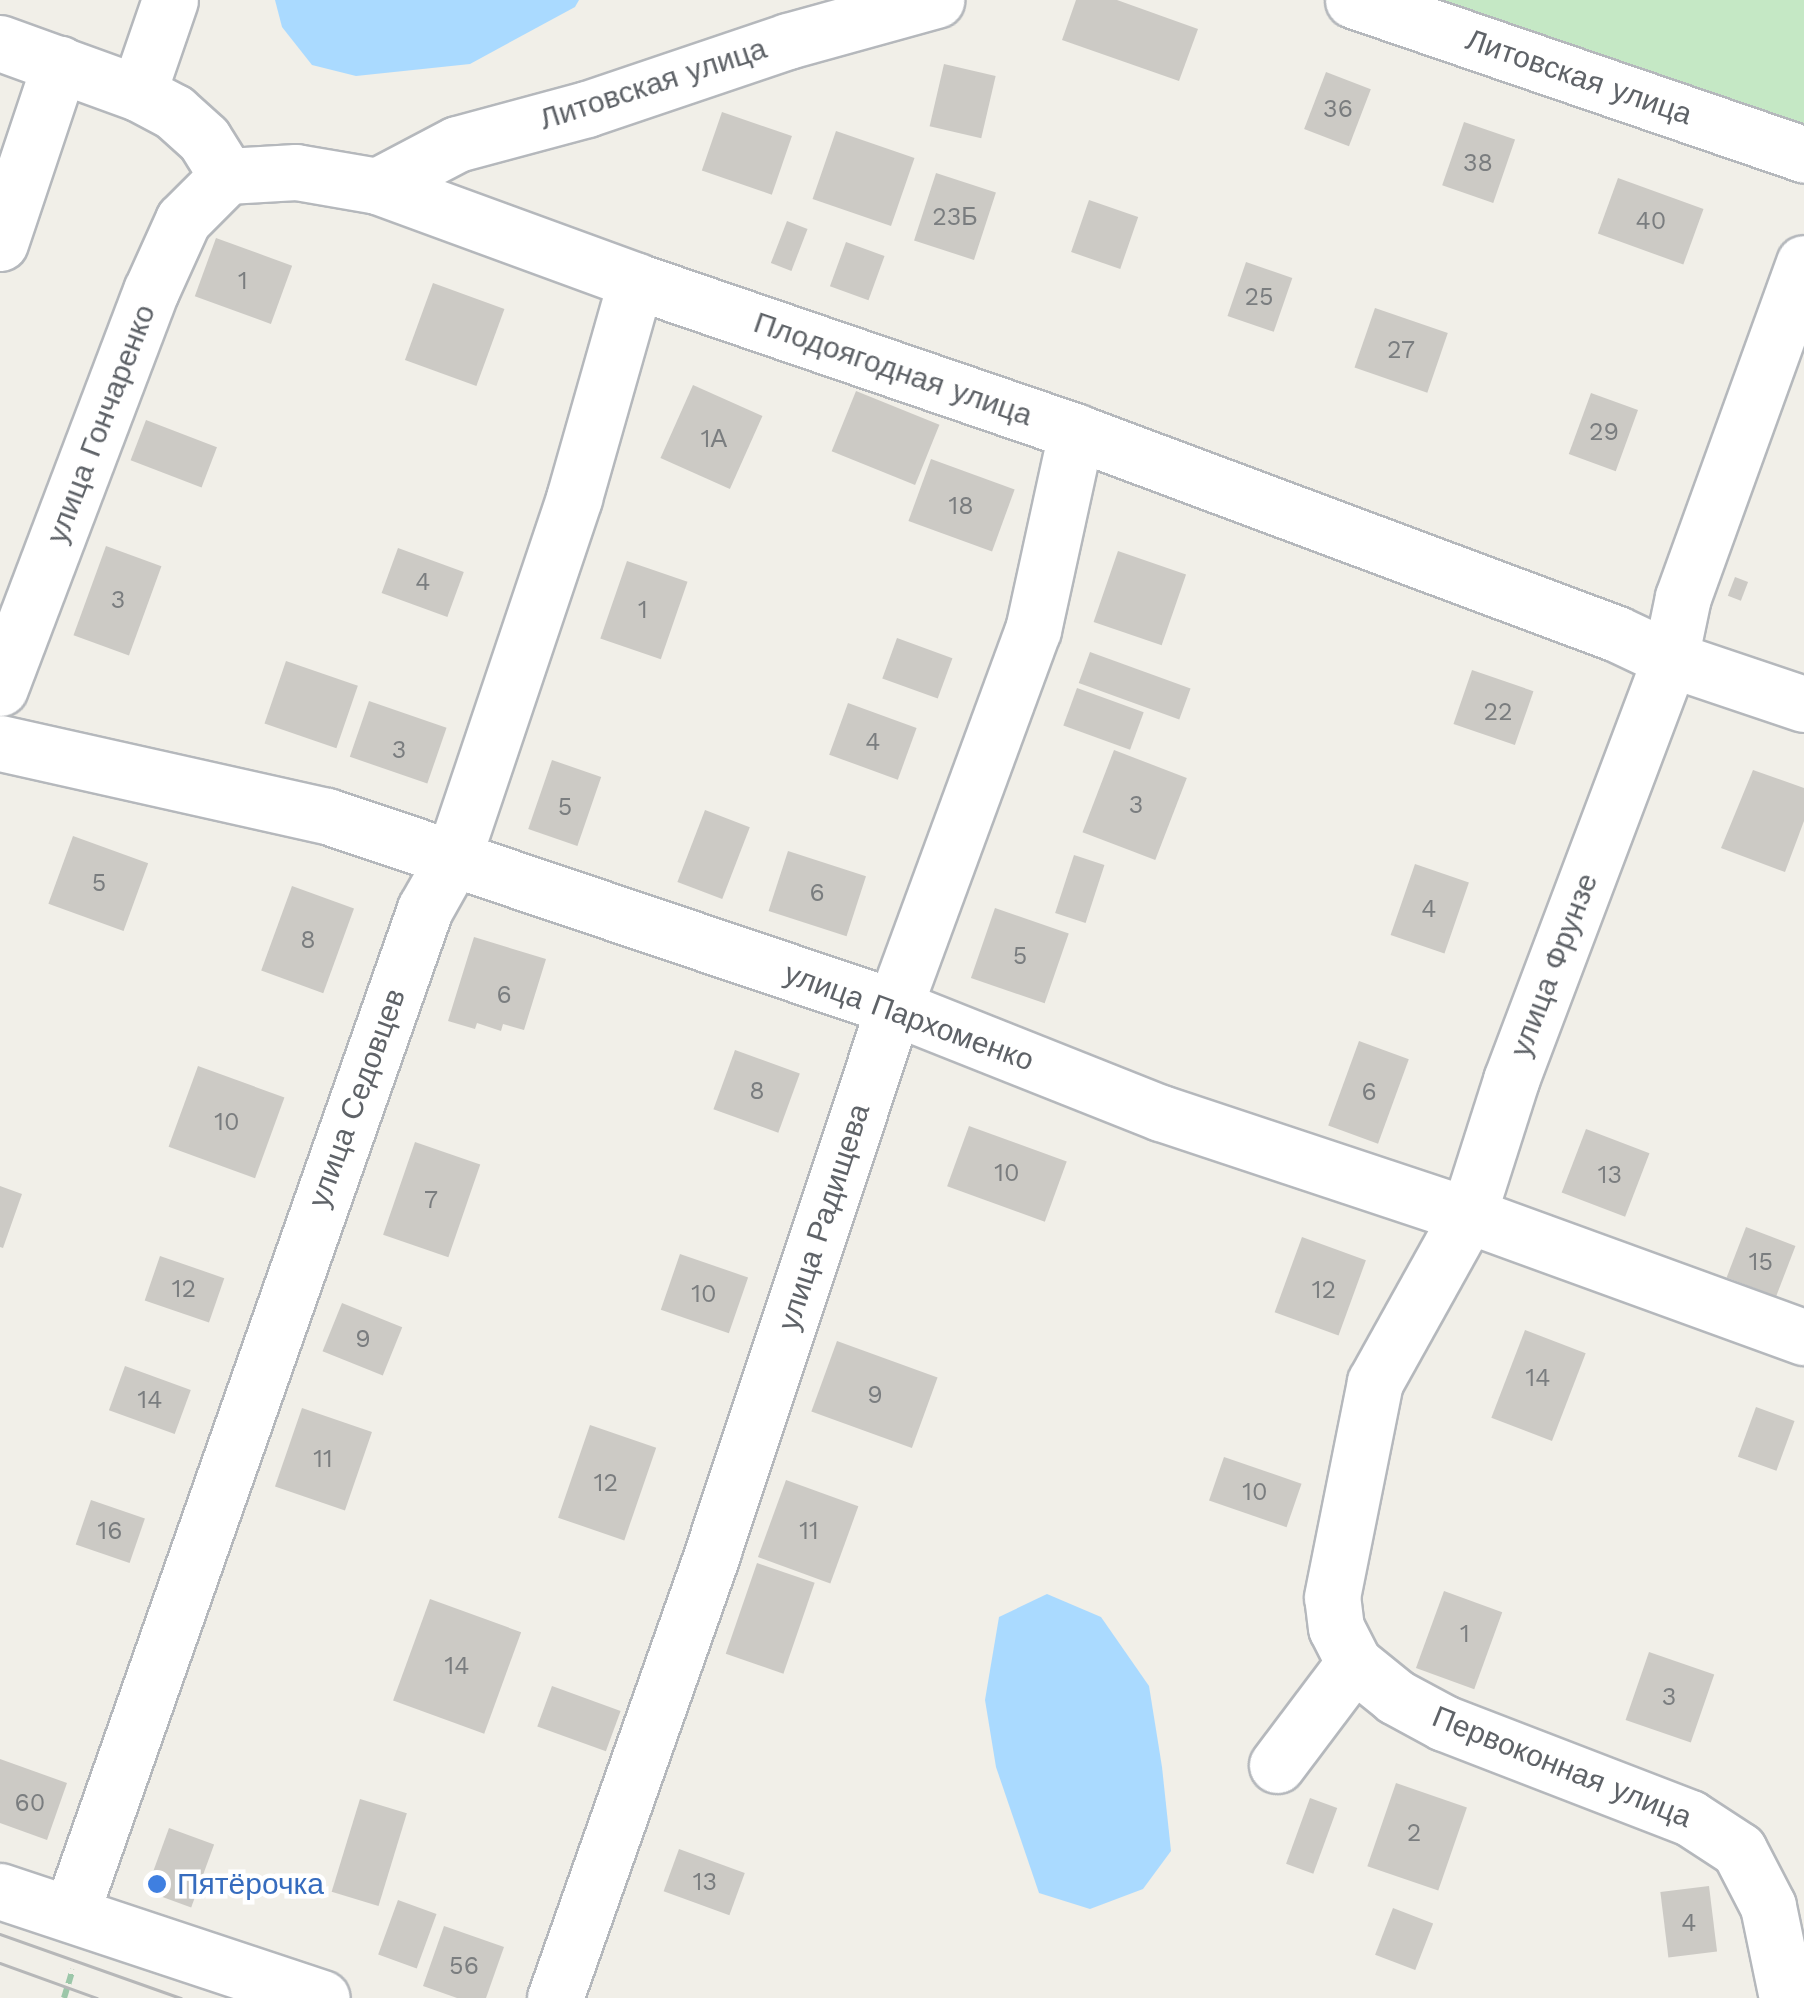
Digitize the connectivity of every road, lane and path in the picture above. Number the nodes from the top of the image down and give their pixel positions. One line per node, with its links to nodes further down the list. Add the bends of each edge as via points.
1 (170, 0): 6 (street)
2 (936, 0): 9 (street, Литовская улица, via 457,144)
3 (1353, 0): 7 (street, Литовская улица)
4 (0, 42): 5 (street)
5 (60, 64): 6 (street); 10 (street)
6 (138, 93): 8 (street, via 204,139)
7 (1804, 154)
8 (227, 176): 9 (street, Плодоягодная улица, via 296,172); 15 (street, улица Гончаренко, via 183,220)
9 (377, 186): 12 (street, Плодоягодная улица)
10 (0, 242)
11 (1804, 262): 14 (street, улица Фрунзе, via 1683,596)
12 (636, 281): 13 (street, Плодоягодная улица); 18 (street, улица Седовцев, via 574,498)
13 (1076, 432): 14 (street, Плодоягодная улица); 19 (street, улица Радищева, via 1032,630)
14 (1670, 659): 16 (street, Плодоягодная улица); 20 (street, улица Фрунзе, via 1511,1080)
15 (0, 688)
16 (1804, 704)
17 (0, 742): 18 (street, улица Пархоменко, via 326,816)
18 (452, 860): 19 (street, улица Пархоменко); 25 (street, улица Седовцев, via 418,928)
19 (894, 1008): 20 (street, улица Пархоменко, via 1162,1114); 27 (street, улица Радищева)
20 (1468, 1215): 21 (street, улица Пархоменко); 22 (street, улица Фрунзе, via 1376,1382 1332,1596 1336,1628)
21 (1804, 1337)
22 (1354, 1663): 23 (street); 28 (street, Первоконная улица, via 1444,1723 1714,1830 1739,1850 1756,1877)
23 (1277, 1766)
24 (0, 1891): 25 (street)
25 (70, 1914): 26 (street)
26 (322, 1998)
27 (555, 1998)
28 (1788, 1998)

